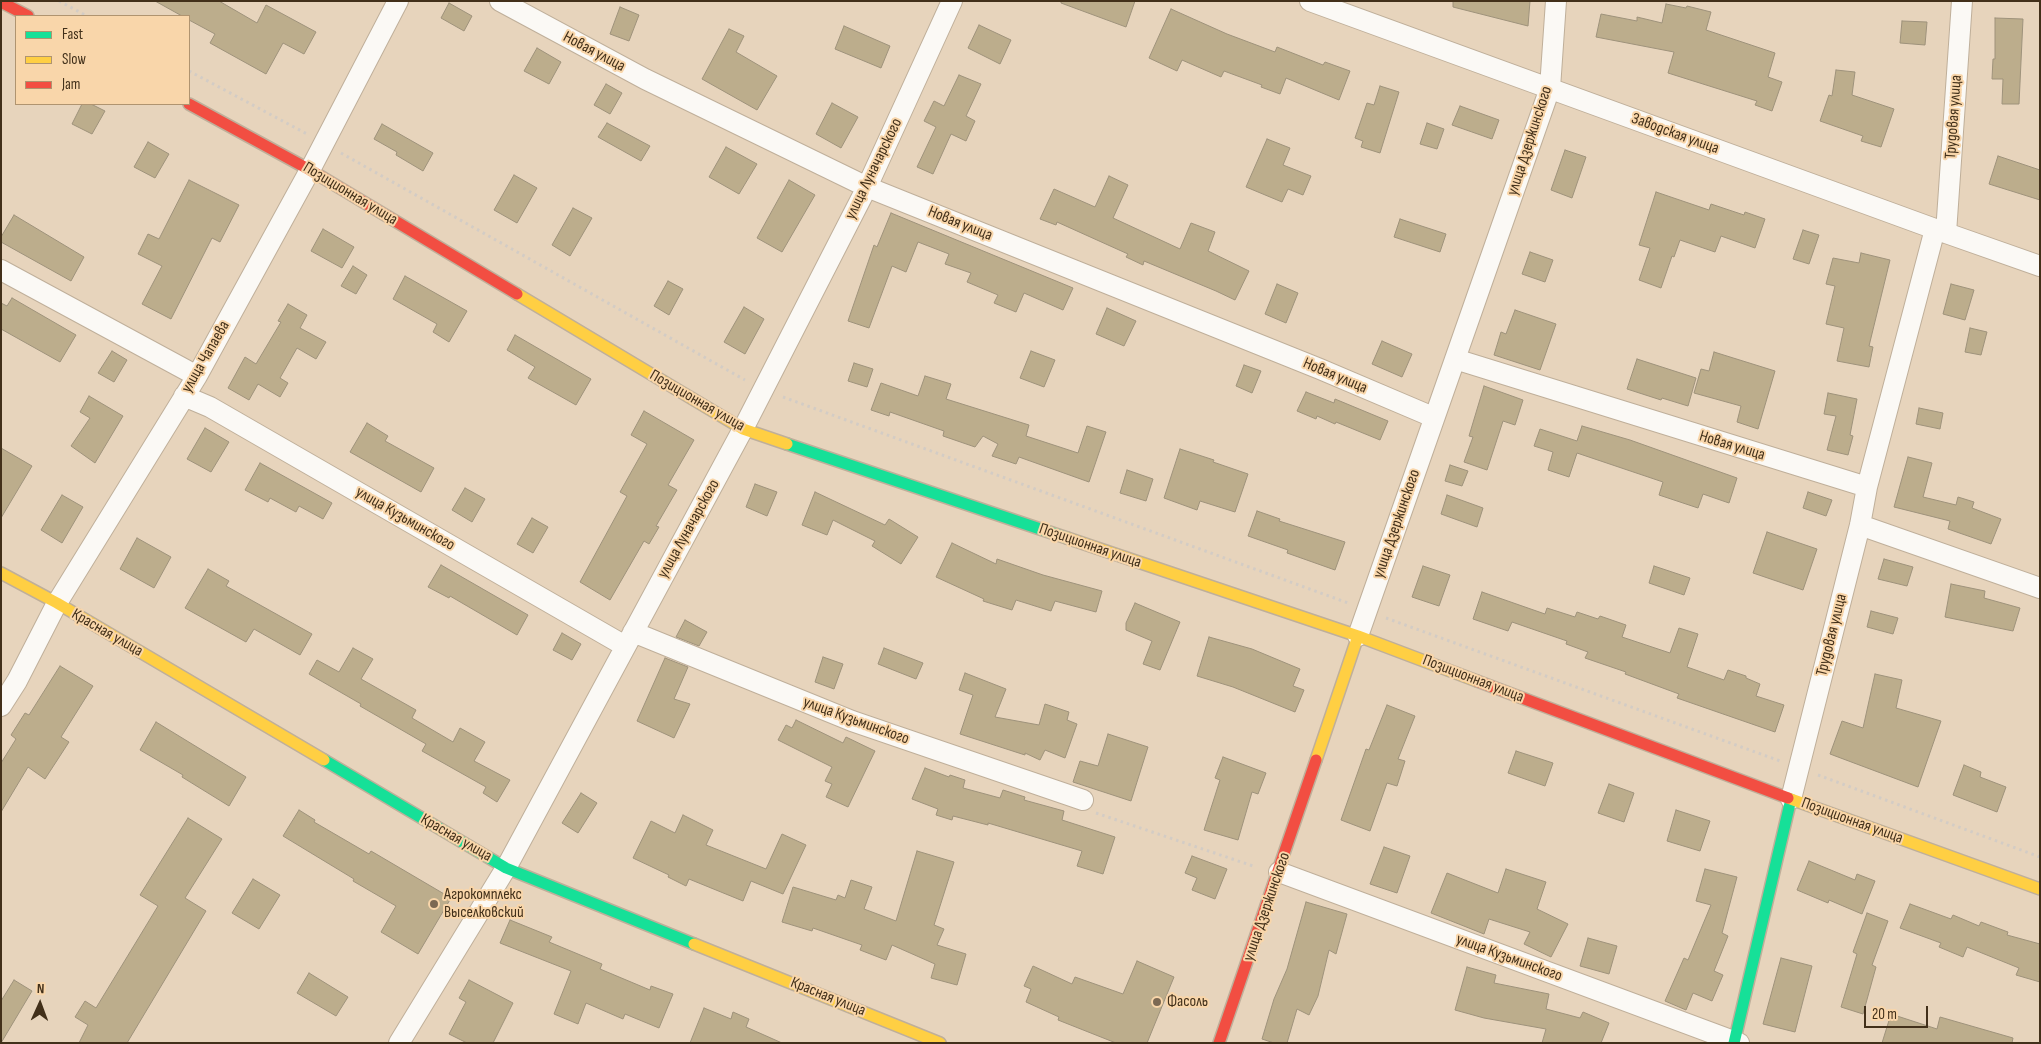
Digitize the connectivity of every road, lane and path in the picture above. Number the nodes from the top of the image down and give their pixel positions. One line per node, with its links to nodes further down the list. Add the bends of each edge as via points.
1 (60, 1): 10 (path)
2 (398, 1): 14 (street, улица Чапаева)
3 (500, 1): 16 (street, Новая улица, via 645,79)
4 (952, 1): 16 (street, улица Луначарского)
5 (1310, 1): 12 (street, Заводская улица)
6 (1556, 1): 12 (street, улица Дзержинского)
7 (1962, 1): 17 (street, Трудовая улица)
8 (1, 2): 9 (street)
9 (26, 15)
10 (85, 15)
11 (190, 72): 14 (path)
12 (1550, 88): 17 (street, Заводская улица); 20 (street, улица Дзержинского)
13 (190, 105): 15 (street, Позиционная улица)
14 (324, 143): 15 (street, улица Чапаева); 22 (path)
15 (310, 170): 21 (street, улица Чапаева); 25 (street, Позиционная улица)
16 (867, 187): 22 (street, улица Луначарского); 24 (street, Новая улица, via 1320,369)
17 (1940, 231): 18 (street, Заводская улица); 26 (street, Трудовая улица)
18 (2040, 266)
19 (1, 270): 21 (street)
20 (1455, 359): 24 (street, улица Дзержинского); 26 (street, Новая улица)
21 (196, 376): 23 (street, улица Чапаева)
22 (764, 390): 25 (street, улица Луначарского); 31 (path)
23 (184, 396): 30 (street, улица Чапаева); 33 (street, улица Кузьминского, via 210,407)
24 (1433, 418): 31 (street, улица Дзержинского)
25 (743, 429): 32 (street, Позиционная улица); 33 (street, улица Луначарского)
26 (1867, 487): 27 (street, Трудовая улица)
27 (1860, 525): 29 (street); 35 (street, Трудовая улица)
28 (1, 573): 30 (street, Красная улица)
29 (2040, 588)
30 (57, 603): 34 (street, улица Чапаева); 39 (street, Красная улица)
31 (1367, 610): 32 (street, улица Дзержинского); 35 (path)
32 (1358, 636): 36 (street, Позиционная улица); 40 (street, улица Дзержинского)
33 (629, 639): 37 (street, улица Кузьминского, via 852,721); 39 (street, улица Луначарского)
34 (1, 706)
35 (1799, 768): 36 (street, Трудовая улица); 38 (path)
36 (1791, 799): 41 (street, Позиционная улица); 42 (street, Трудовая улица)
37 (1083, 800): 40 (path, via 1088,811)
38 (2040, 857)
39 (506, 868): 43 (street, улица Луначарского); 44 (street, Красная улица)
40 (1279, 873): 42 (street, улица Кузьминского); 45 (street, улица Дзержинского)
41 (2040, 889)
42 (1736, 1042)
43 (399, 1043)
44 (940, 1043)
45 (1219, 1043)

